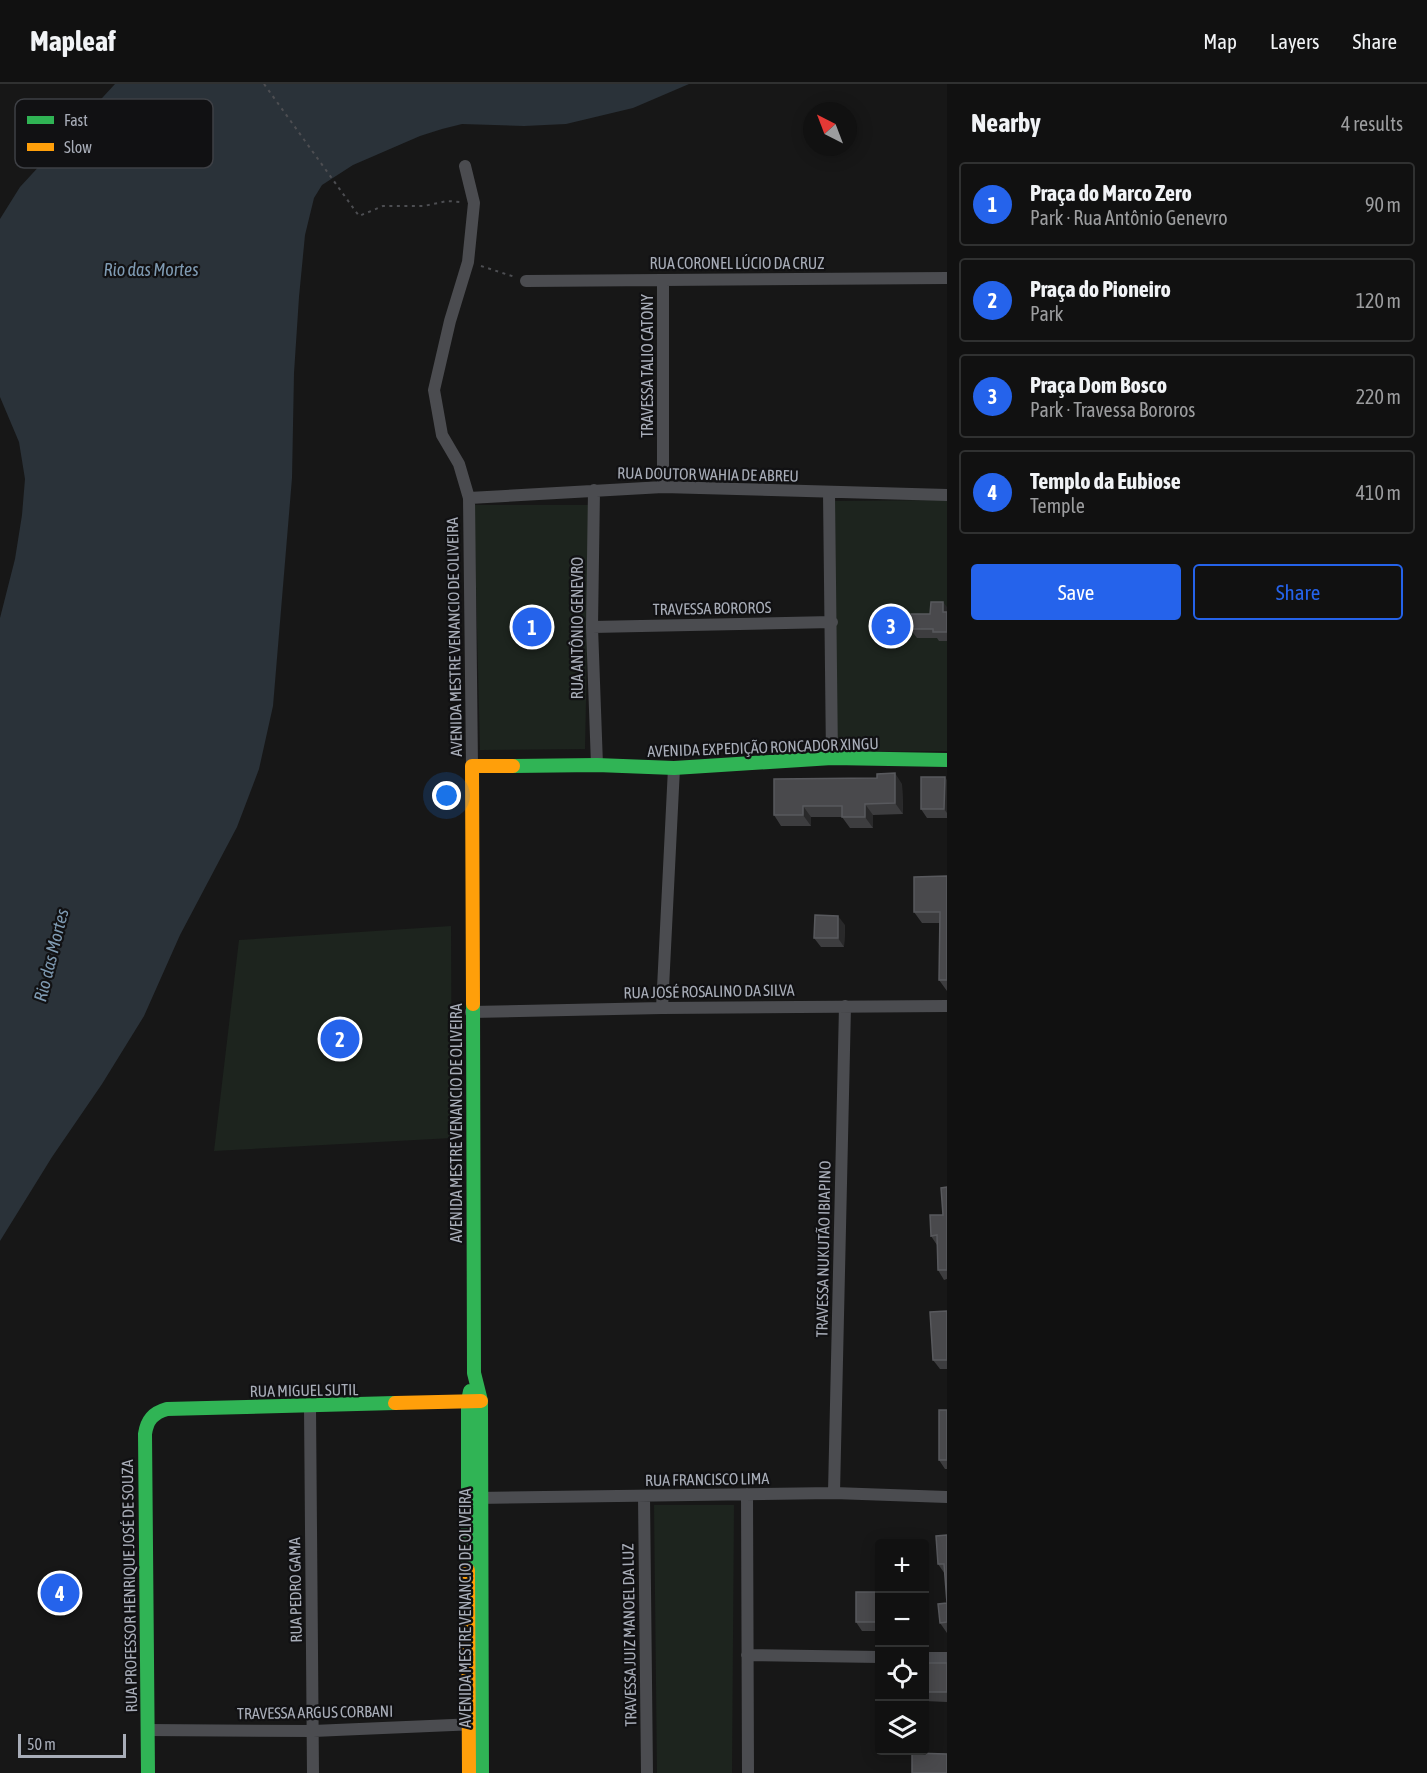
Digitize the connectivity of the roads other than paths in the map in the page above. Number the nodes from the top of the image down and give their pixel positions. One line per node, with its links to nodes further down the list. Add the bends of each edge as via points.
1 (465, 166): 9 (street, AVENIDA MESTRE VENANCIO DE OLIVEIRA, via 474,203 468,262 434,390 442,435 459,464)
2 (947, 278): 3 (street, RUA CORONEL LÚCIO DA CRUZ)
3 (663, 280): 4 (street, RUA CORONEL LÚCIO DA CRUZ); 5 (street, TRAVESSA TALIO CATONY)
4 (526, 281)
5 (663, 487): 6 (street, RUA DOUTOR WAHIA DE ABREU); 7 (street, RUA DOUTOR WAHIA DE ABREU)
6 (594, 490): 9 (street, RUA DOUTOR WAHIA DE ABREU); 11 (street, RUA ANTÔNIO GENEVRO)
7 (829, 493): 8 (street, RUA DOUTOR WAHIA DE ABREU); 10 (street)
8 (947, 495)
9 (469, 498): 15 (street, AVENIDA MESTRE VENANCIO DE OLIVEIRA)
10 (832, 622): 11 (street, TRAVESSA BOROROS); 12 (street)
11 (592, 627): 14 (street, RUA ANTÔNIO GENEVRO)
12 (832, 758): 13 (street, AVENIDA EXPEDIÇÃO RONCADOR XINGU); 16 (street, AVENIDA EXPEDIÇÃO RONCADOR XINGU)
13 (947, 760)
14 (597, 765): 15 (street, AVENIDA EXPEDIÇÃO RONCADOR XINGU); 16 (street, AVENIDA EXPEDIÇÃO RONCADOR XINGU)
15 (472, 766): 20 (street, AVENIDA MESTRE VENANCIO DE OLIVEIRA)
16 (674, 768): 19 (street)
17 (845, 1006): 18 (street, RUA JOSÉ ROSALINO DA SILVA); 19 (street, RUA JOSÉ ROSALINO DA SILVA); 24 (street, TRAVESSA NUKUTÃO IBIAPINO)
18 (947, 1006)
19 (662, 1008): 20 (street, RUA JOSÉ ROSALINO DA SILVA)
20 (471, 1011): 21 (street, AVENIDA MESTRE VENANCIO DE OLIVEIRA)
21 (474, 1401): 22 (street, RUA MIGUEL SUTIL); 28 (street, AVENIDA MESTRE VENANCIO DE OLIVEIRA)
22 (310, 1407): 23 (street, RUA MIGUEL SUTIL, via 167,1409 151,1416); 35 (street, RUA PEDRO GAMA)
23 (145, 1434): 34 (street, RUA PROFESSOR HENRIQUE JOSÉ DE SOUZA)
24 (834, 1493): 25 (street, RUA FRANCISCO LIMA); 27 (street, RUA FRANCISCO LIMA)
25 (747, 1494): 26 (street, RUA FRANCISCO LIMA); 29 (street)
26 (644, 1496): 28 (street, RUA FRANCISCO LIMA); 40 (street, TRAVESSA JUIZ MANOEL DA LUZ)
27 (947, 1497)
28 (475, 1498): 33 (street, AVENIDA MESTRE VENANCIO DE OLIVEIRA)
29 (747, 1654): 30 (street); 41 (street)
30 (875, 1657)
31 (929, 1658): 32 (street)
32 (947, 1658)
33 (476, 1724): 35 (street, TRAVESSA ARGUS CORBANI); 38 (street, AVENIDA MESTRE VENANCIO DE OLIVEIRA); 39 (street, AVENIDA MESTRE VENANCIO DE OLIVEIRA)
34 (147, 1730): 35 (street, TRAVESSA ARGUS CORBANI); 36 (street, RUA PROFESSOR HENRIQUE JOSÉ DE SOUZA)
35 (313, 1731): 37 (street, RUA PEDRO GAMA)
36 (148, 1773)
37 (313, 1773)
38 (469, 1773)
39 (482, 1773)
40 (647, 1773)
41 (748, 1773)

